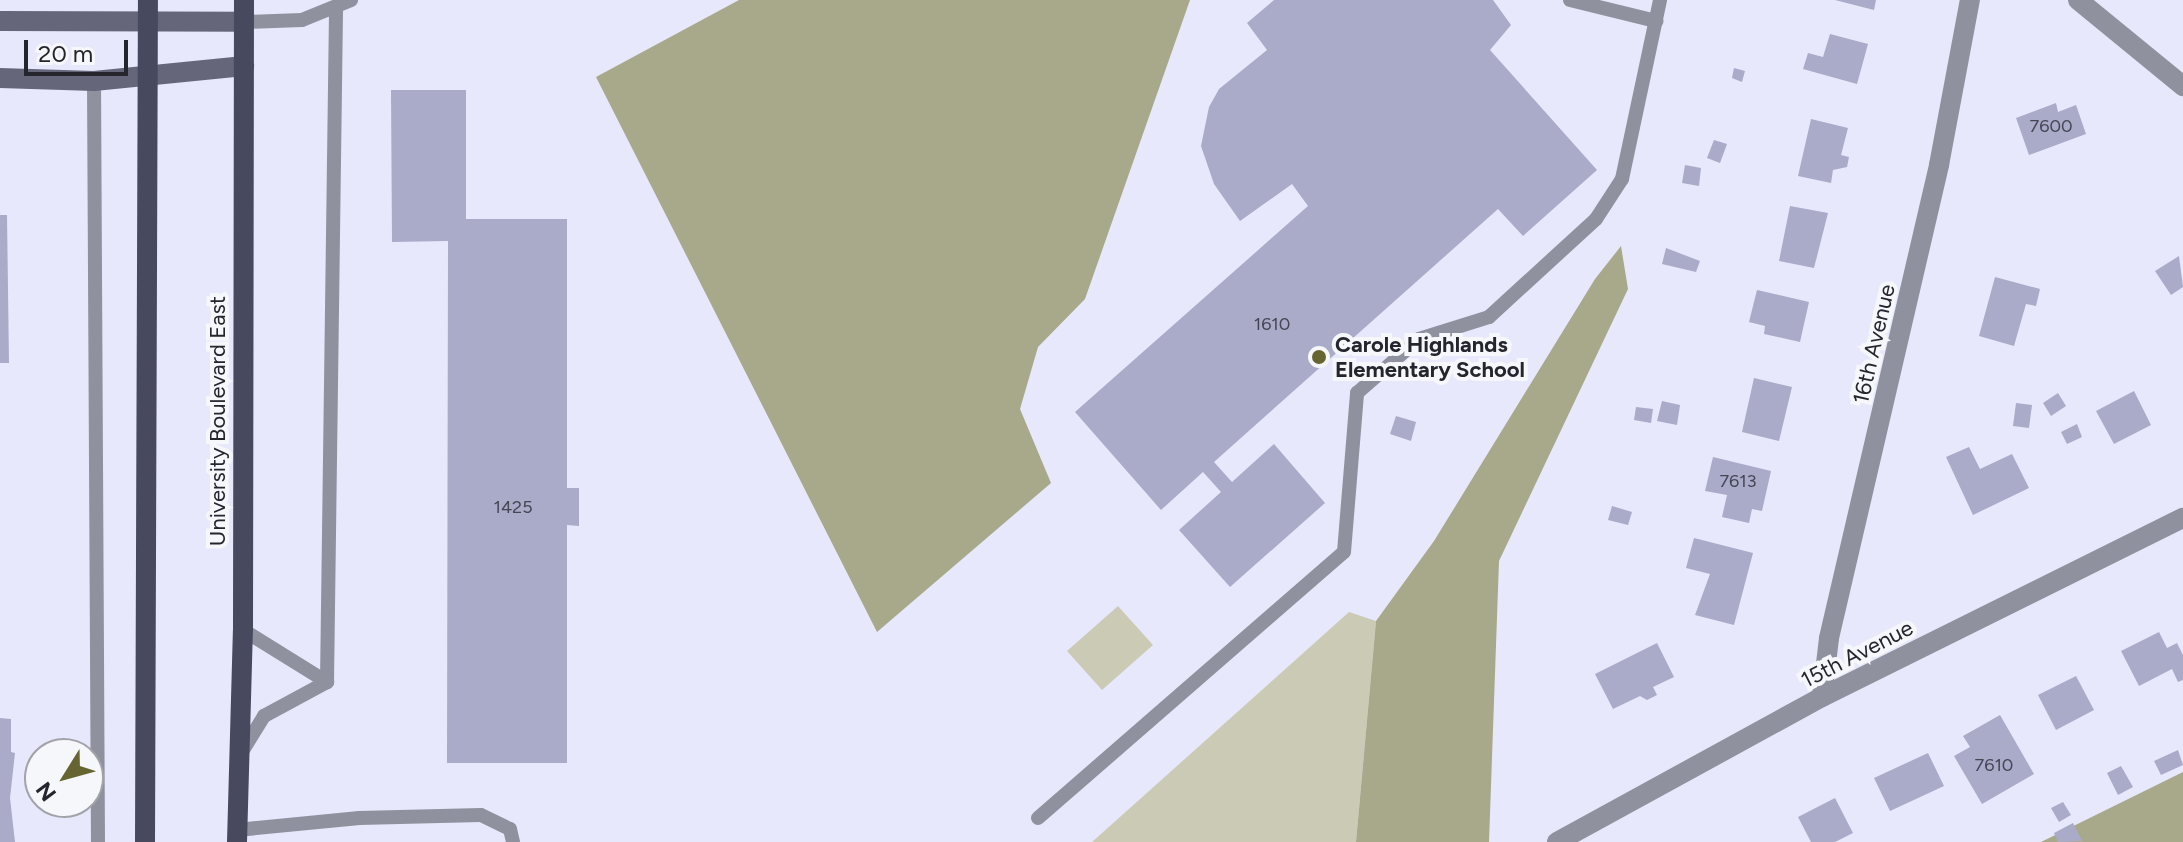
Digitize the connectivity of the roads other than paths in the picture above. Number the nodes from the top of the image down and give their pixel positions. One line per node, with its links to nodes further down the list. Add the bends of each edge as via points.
1 (148, 0): 12 (main road)
2 (244, 0): 11 (main road, University Boulevard East)
3 (351, 0): 8 (lane)
4 (1570, 0): 10 (lane)
5 (1660, 0): 10 (lane)
6 (1970, 0): 21 (street, 16th Avenue, via 1939,165 1829,638)
7 (2078, 0): 17 (street)
8 (336, 8): 11 (lane, via 302,20); 20 (lane)
9 (0, 21): 12 (street)
10 (1656, 21): 23 (lane, via 1622,179 1596,219 1489,317 1419,339 1357,393 1344,552)
11 (244, 22): 12 (street); 13 (main road, University Boulevard East)
12 (148, 23): 14 (main road)
13 (244, 66): 14 (street); 19 (main road, University Boulevard East)
14 (146, 73): 16 (street); 26 (main road)
15 (0, 78): 16 (street)
16 (94, 81): 25 (lane)
17 (2183, 86)
18 (2183, 518): 21 (street, 15th Avenue)
19 (243, 630): 20 (lane); 22 (main road, University Boulevard East)
20 (327, 682): 22 (lane, via 264,716)
21 (1822, 697): 28 (street, 15th Avenue)
22 (238, 759): 24 (main road, University Boulevard East)
23 (1038, 818)
24 (237, 836): 27 (lane, via 359,818 481,815 510,829)
25 (98, 842)
26 (145, 842)
27 (513, 842)
28 (1557, 842)

